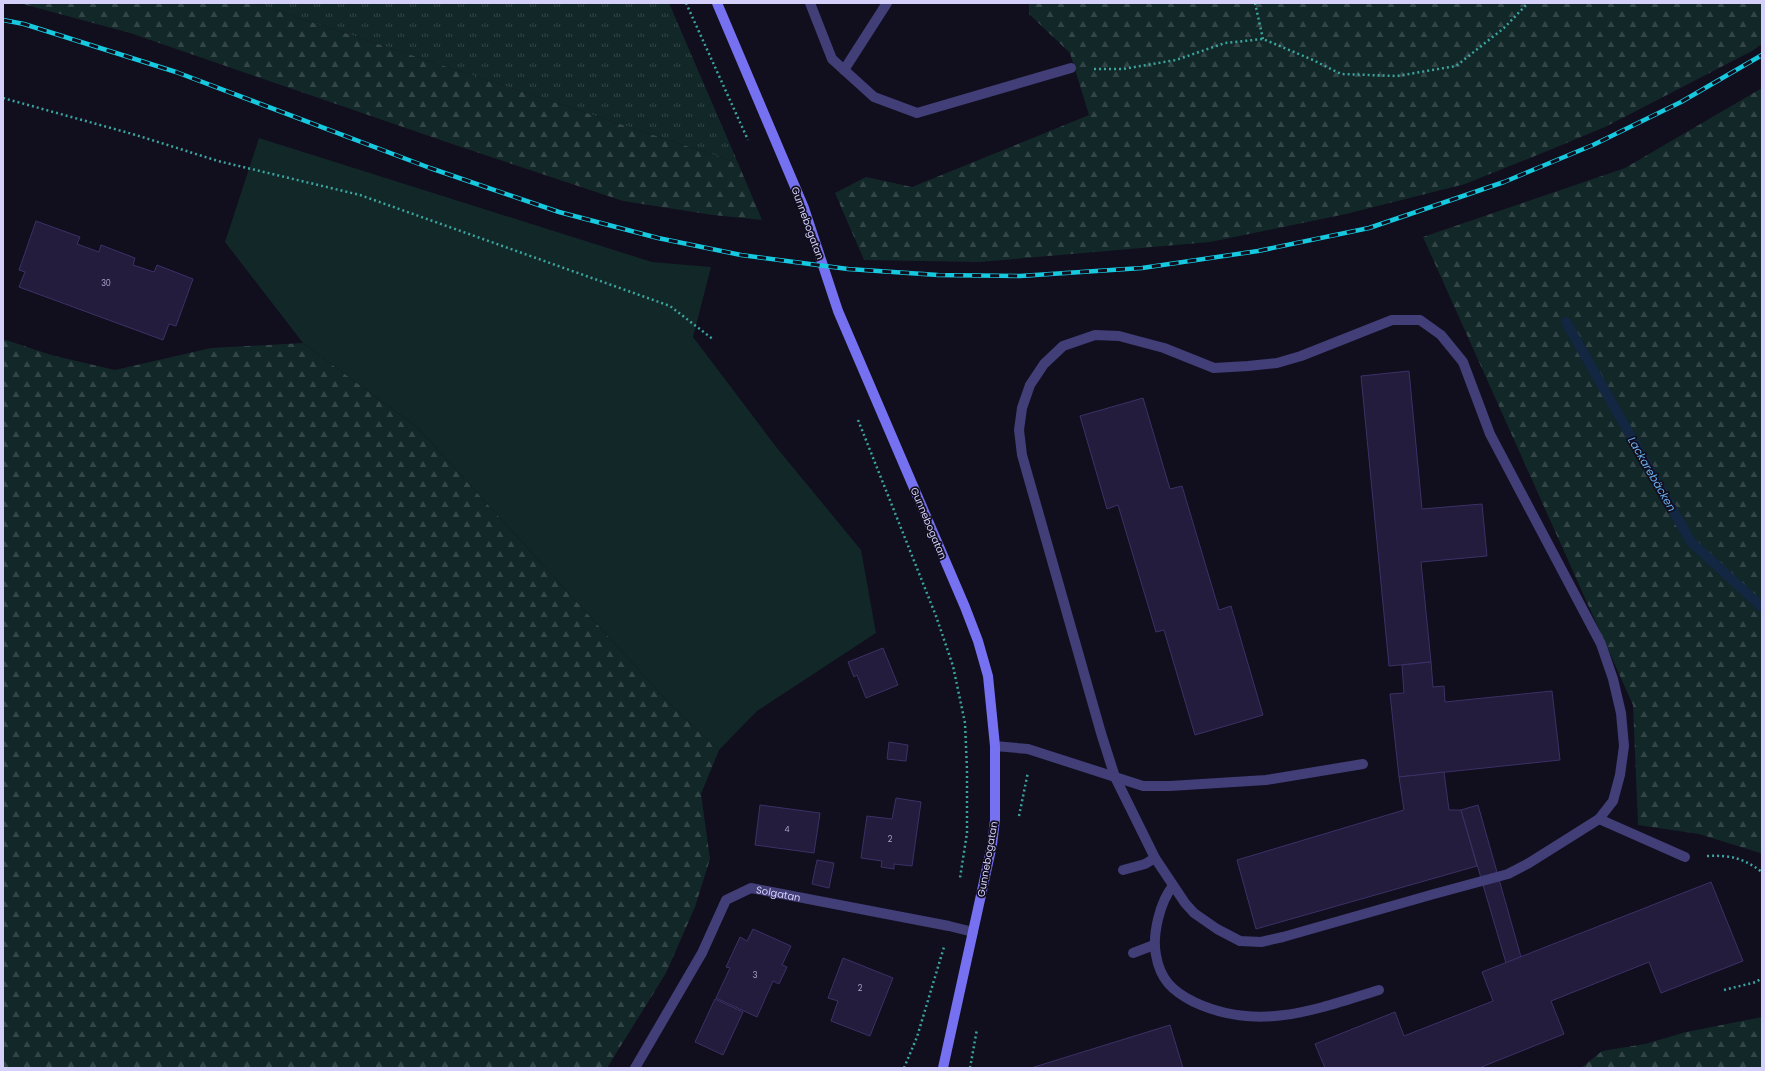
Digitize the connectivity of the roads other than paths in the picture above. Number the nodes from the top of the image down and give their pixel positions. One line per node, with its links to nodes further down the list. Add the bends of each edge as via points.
1 (717, 3): 6 (street, Gunnebogatan, via 804,208 838,310 965,607 988,676)
2 (810, 3): 5 (street, via 832,59)
3 (887, 3): 5 (street)
4 (1071, 68): 5 (street, via 917,113 874,97)
5 (844, 70)
6 (995, 746): 8 (street, via 1028,749); 14 (street, Gunnebogatan, via 995,820)
7 (1363, 764): 8 (street, via 1266,780 1170,786 1143,786)
8 (1115, 777): 9 (street, via 1022,455 1019,430 1022,408 1030,385 1044,364 1063,346 1095,335 1120,336 1164,348 1214,368 1277,364 1392,320 1420,320 1440,335 1463,362 1490,434 1601,644 1621,713 1624,746 1613,801); 11 (street)
9 (1599, 819): 10 (street); 13 (street, via 1508,874 1261,942 1240,941 1217,929 1194,913)
10 (1685, 857)
11 (1155, 858): 12 (street, via 1145,864); 13 (street)
12 (1123, 870)
13 (1173, 886): 15 (street, via 1166,894 1162,906)
14 (973, 932): 18 (street, Solgatan, via 751,888 726,900 702,954); 19 (street, Gunnebogatan)
15 (1154, 945): 16 (street); 17 (street, via 1157,964 1168,985 1185,997 1230,1015 1256,1018 1290,1014)
16 (1133, 953)
17 (1379, 990)
18 (636, 1068)
19 (943, 1068)

